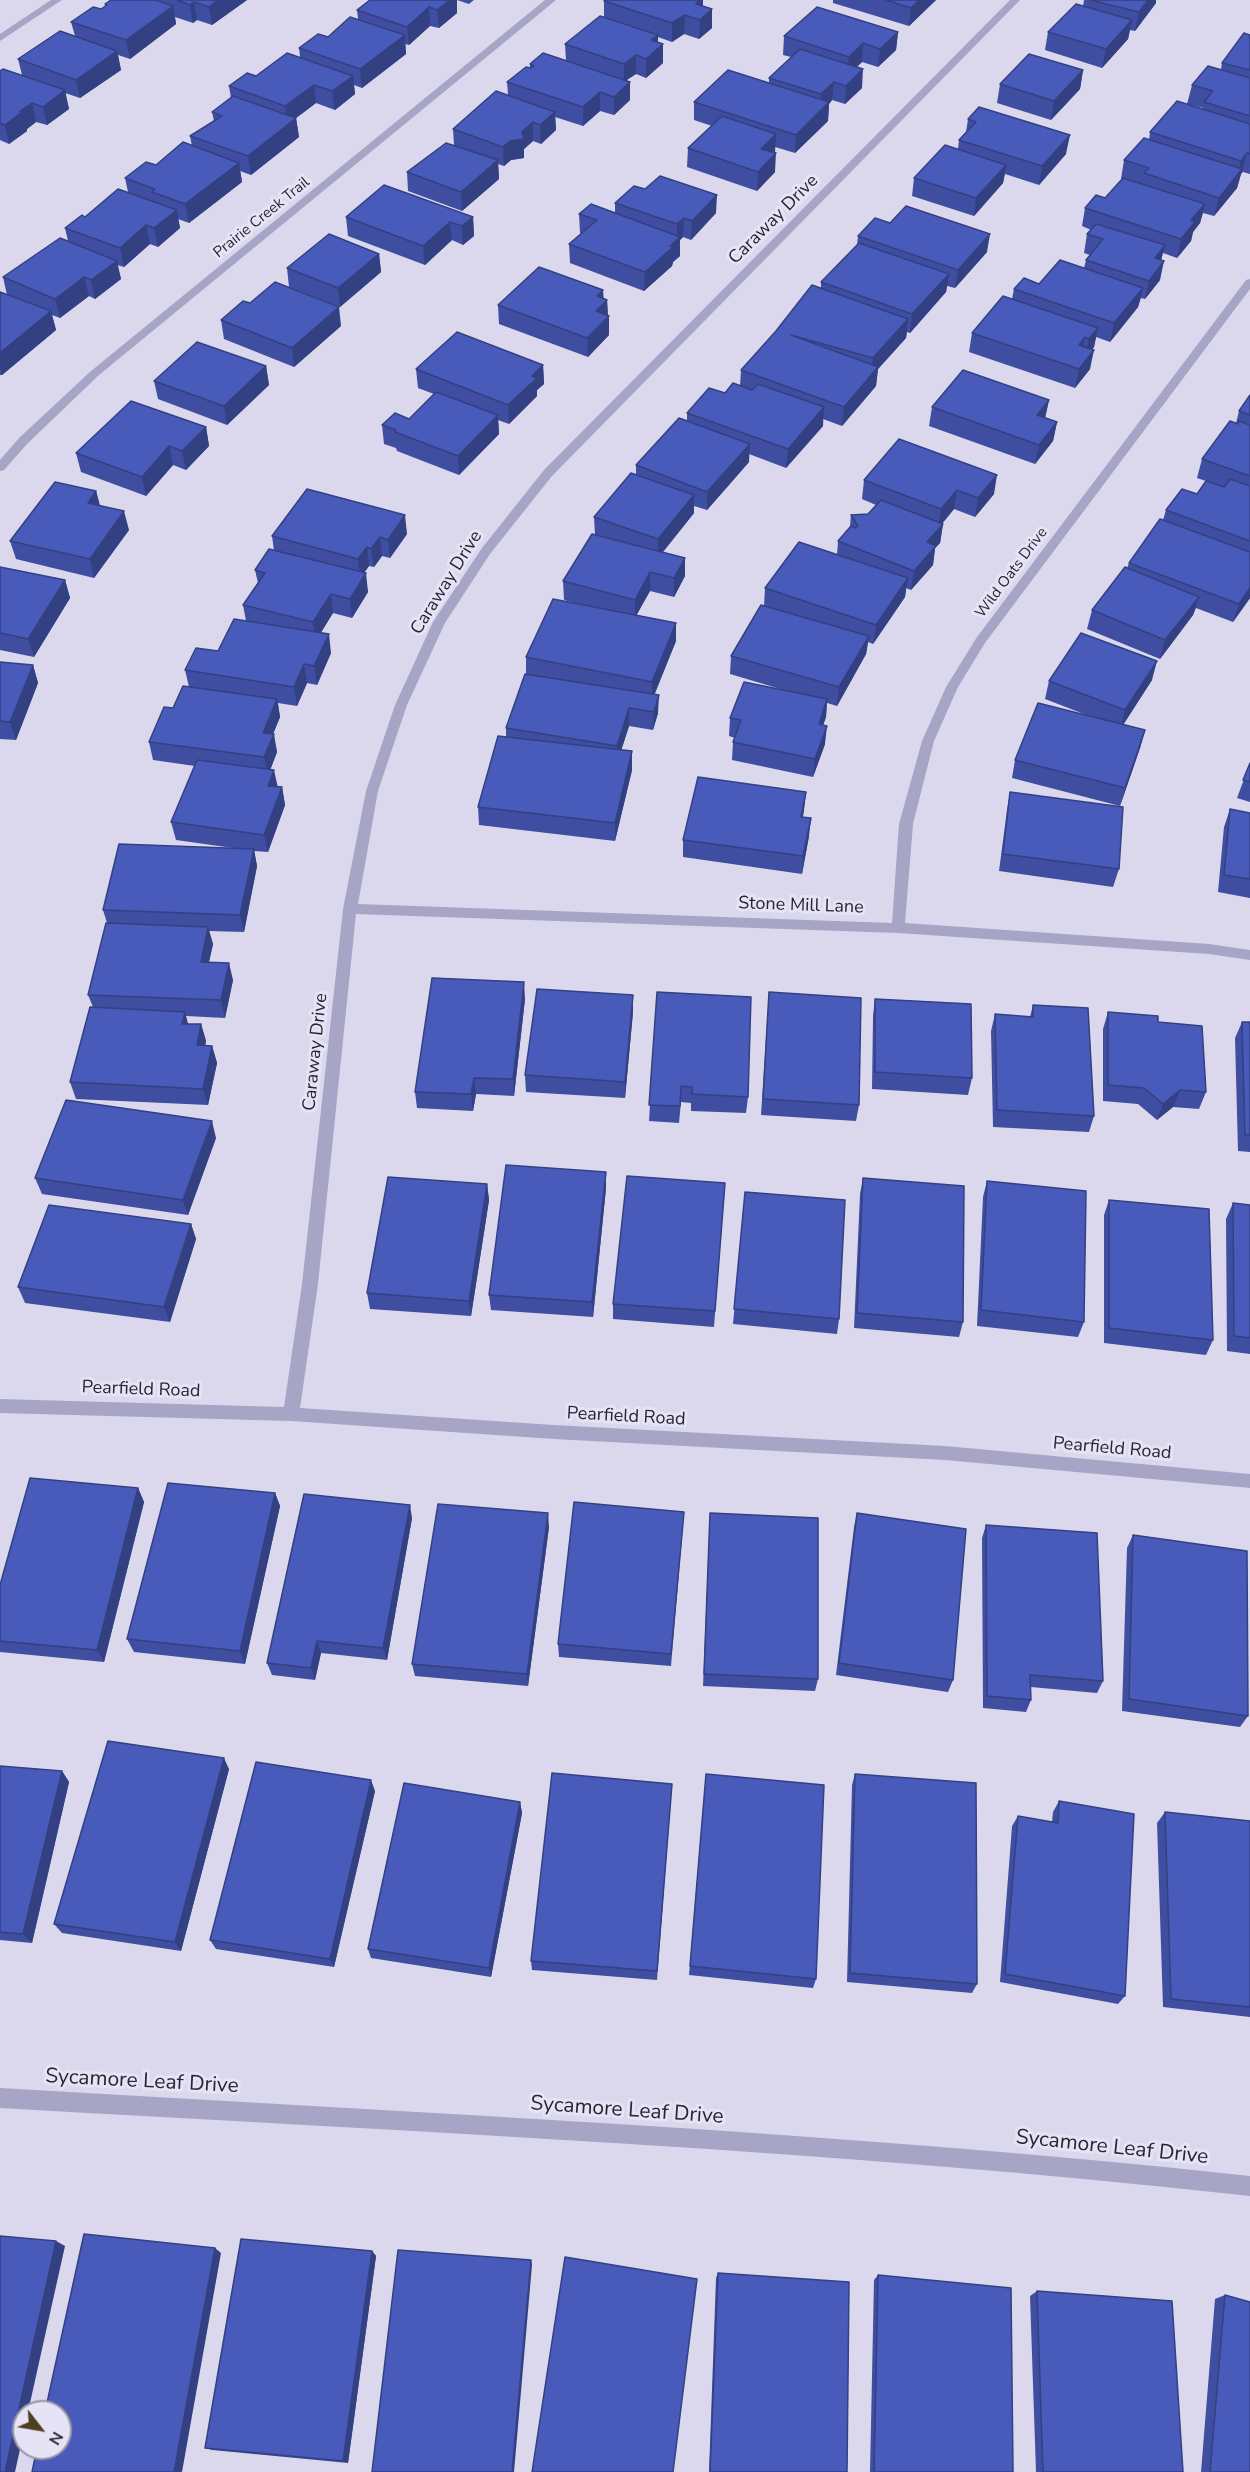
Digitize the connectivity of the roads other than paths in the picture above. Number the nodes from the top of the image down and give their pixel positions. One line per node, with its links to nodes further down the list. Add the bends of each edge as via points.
1 (57, 0): 4 (street)
2 (550, 0): 6 (street, Prairie Creek Trail, via 95,373)
3 (1016, 0): 7 (street, Caraway Drive, via 548,473 486,551 439,622 401,705 372,791)
4 (0, 39)
5 (1250, 282): 8 (street, Wild Oats Drive, via 981,640 952,687 928,741 906,824)
6 (0, 467)
7 (350, 909): 8 (street, Stone Mill Lane); 11 (street, Caraway Drive, via 310,1284)
8 (898, 927): 9 (street, Stone Mill Lane)
9 (1250, 955)
10 (0, 1406): 11 (street, Pearfield Road)
11 (291, 1413): 12 (street, Pearfield Road, via 945,1454)
12 (1250, 1481)
13 (0, 2098): 14 (street, Sycamore Leaf Drive, via 612,2134 1078,2167)
14 (1250, 2186)

